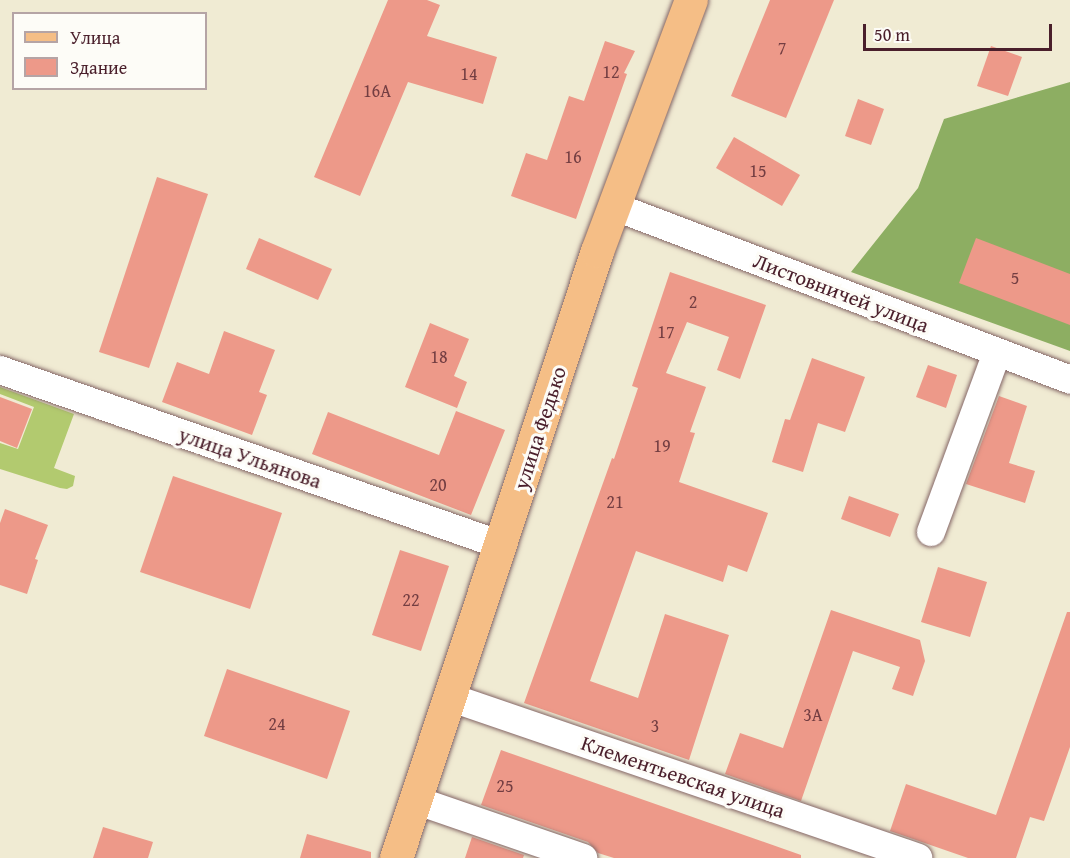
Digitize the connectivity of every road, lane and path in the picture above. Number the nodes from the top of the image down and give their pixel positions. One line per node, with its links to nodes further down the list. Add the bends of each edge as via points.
1 (691, 0): 2 (main road, улица Федько)
2 (612, 206): 3 (street, Листовничей улица); 7 (main road, улица Федько)
3 (997, 352): 5 (street, Листовничей улица); 6 (street)
4 (0, 370): 7 (street, улица Ульянова)
5 (1070, 380)
6 (931, 532)
7 (501, 545): 8 (main road, улица Федько)
8 (448, 697): 9 (main road, улица Федько); 13 (street, Клементьевская улица)
9 (415, 800): 10 (street); 11 (main road, улица Федько)
10 (550, 852): 12 (street)
11 (396, 858)
12 (583, 858)
13 (918, 858)

